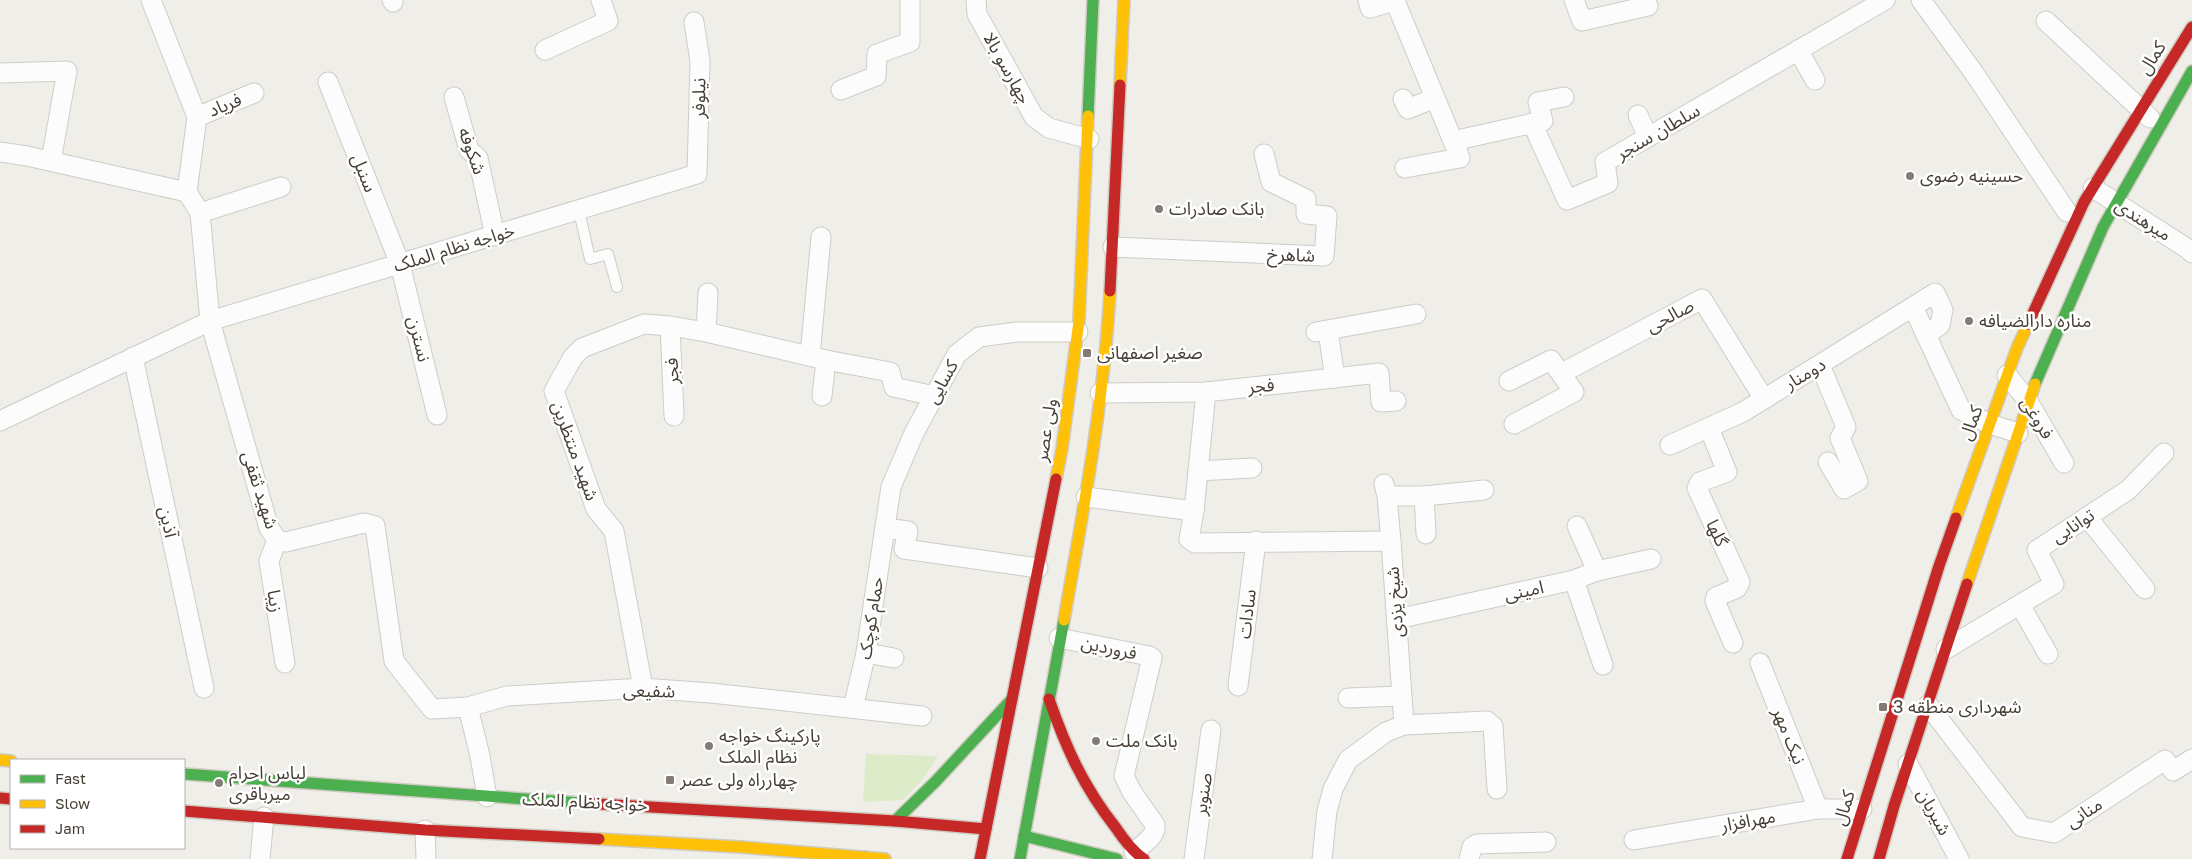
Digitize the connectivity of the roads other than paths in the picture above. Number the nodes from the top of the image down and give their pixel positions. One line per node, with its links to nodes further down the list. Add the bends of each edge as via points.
1 (151, 0): 28 (street)
2 (601, 0): 15 (street, via 608,22)
3 (910, 0): 21 (street, via 910,42 877,54 876,76)
4 (976, 0): 33 (street, چهارسو بالا, via 978,14 1034,117 1049,128)
5 (1093, 0): 33 (main road, ولی عصر)
6 (1124, 0): 49 (main road)
7 (1368, 0): 26 (street, via 1370,8 1395,1)
8 (1574, 0): 11 (street, via 1582,21)
9 (1885, 0): 16 (street, سلطان سنجر)
10 (1920, 0): 45 (street, via 1974,73)
11 (1648, 6)
12 (2046, 21): 27 (street)
13 (694, 22): 39 (street, نیلوفر, via 700,61)
14 (2192, 27): 27 (main road, کمال)
15 (546, 50)
16 (1798, 50): 19 (street); 32 (street, سلطان سنجر)
17 (2192, 71): 31 (main road)
18 (0, 73): 37 (street, via 67,71)
19 (1814, 80)
20 (328, 82): 51 (street, سنبل)
21 (841, 90)
22 (254, 93): 28 (street, فریاد)
23 (454, 96): 47 (street, شکوفه, via 469,150 478,158)
24 (1564, 97): 30 (street, via 1538,102 1543,120)
25 (1403, 98): 26 (street, via 1408,109)
26 (1435, 98): 34 (street)
27 (2141, 110): 31 (street); 41 (main road, کمال)
28 (197, 116): 42 (street)
29 (1638, 116): 32 (street)
30 (1532, 123): 32 (street, سلطان سنجر, via 1567,200 1608,183 1605,162); 34 (street)
31 (2160, 127): 43 (main road)
32 (1648, 137)
33 (1088, 139): 59 (main road, ولی عصر)
34 (1453, 141): 38 (street, via 1460,158)
35 (0, 152): 37 (street)
36 (1264, 154): 49 (street, شاهرخ, via 1271,182 1306,198 1306,214 1327,216 1324,256)
37 (51, 161): 42 (street)
38 (1405, 168)
39 (697, 174): 44 (street, خواجه نظام الملک)
40 (280, 187): 46 (street)
41 (2093, 188): 43 (street, میرهندی); 65 (main road, کمال)
42 (187, 192): 46 (street)
43 (2116, 204): 50 (street, میرهندی); 74 (main road)
44 (579, 211): 47 (street, خواجه نظام الملک); 52 (lane, via 590,259 608,254)
45 (2067, 212)
46 (200, 213): 56 (street)
47 (495, 236): 51 (street, خواجه نظام الملک)
48 (822, 237): 62 (street)
49 (1113, 247): 68 (main road)
50 (2191, 249)
51 (400, 264): 56 (street, خواجه نظام الملک); 75 (street, نسترن)
52 (617, 287)
53 (708, 293): 58 (street)
54 (1913, 307): 60 (street); 60 (street, دومنار, via 1935,293 1943,310 1940,325); 63 (street, دومنار)
55 (1416, 314): 66 (street, via 1322,332)
56 (210, 320): 61 (street, خواجه نظام الملک); 96 (street, شهید ثقفی, via 270,528)
57 (670, 326): 58 (street, شهید منتظرین); 76 (street, فجر); 117 (street, شهید منتظرین, via 644,324 582,348 573,357 554,391 596,509 614,531)
58 (706, 332): 62 (street, شهید منتظرین)
59 (1078, 332): 71 (street, کسایی, via 1017,332 979,337 957,354); 100 (main road, ولی عصر, via 1062,449)
60 (1926, 335): 79 (street, via 1961,410)
61 (133, 356): 77 (street, خواجه نظام الملک); 116 (street, آذین)
62 (818, 358): 70 (street); 71 (street, شهید منتظرین, via 890,372 894,387)
63 (1820, 365): 72 (street, دومنار); 84 (street, via 1846,427 1840,438 1858,482 1844,489)
64 (1562, 373): 67 (street, via 1551,360); 72 (street, صالحی, via 1702,299); 78 (street, via 1574,392)
65 (2007, 375): 74 (street, فروغی); 79 (main road, کمال)
66 (1335, 378): 69 (street, فجر); 73 (street, فجر, via 1379,373 1381,402)
67 (1509, 381)
68 (1100, 392): 69 (street, فجر); 90 (main road)
69 (1206, 392): 87 (street, شیخ یزدی)
70 (822, 396)
71 (934, 396): 94 (street, کسایی, via 891,486)
72 (1764, 399): 80 (street, دومنار)
73 (1396, 401)
74 (2028, 401): 81 (main road); 85 (street, فروغی)
75 (437, 415)
76 (674, 416)
77 (1, 417)
78 (1514, 424)
79 (1990, 424): 81 (street); 134 (main road, کمال, via 1939,566)
80 (1709, 428): 82 (street, دومنار); 107 (street, گلها, via 1727,472 1700,482 1697,488 1740,582 1737,588 1716,597 1715,601)
81 (2018, 433): 108 (main road)
82 (1670, 445)
83 (2164, 453): 92 (street, توانایی, via 2128,490)
84 (1828, 462)
85 (2064, 463)
86 (1252, 468): 87 (street)
87 (1198, 471): 91 (street, شیخ یزدی)
88 (1484, 490): 89 (street)
89 (1424, 496): 95 (street); 98 (street, via 1386,490)
90 (1086, 497): 91 (street); 106 (main road)
91 (1194, 510): 97 (street, شیخ یزدی, via 1189,539 1195,543)
92 (2087, 517): 103 (street); 104 (street, توانایی, via 2037,550 2054,584)
93 (1577, 526): 101 (street)
94 (885, 528): 100 (street, via 908,531 904,549); 109 (street, حمام کوچک)
95 (1426, 534)
96 (277, 540): 112 (street, زیبا, via 268,561); 123 (street, شهید ثقفی, via 286,542 364,523 375,526 394,661 432,709)
97 (1256, 541): 98 (street, شیخ یزدی); 115 (street, سادات)
98 (1391, 541): 105 (street, شیخ یزدی)
99 (1651, 559): 101 (street, امینی)
100 (1038, 568): 121 (main road, ولی عصر)
101 (1597, 571): 102 (street, امینی)
102 (1574, 580): 105 (street, امینی); 114 (street)
103 (2145, 589)
104 (2020, 605): 108 (street, توانایی); 110 (street)
105 (1397, 618): 118 (street, شیخ یزدی)
106 (1059, 638): 119 (main road); 143 (street, فروردین, via 1152,658 1124,776 1156,830)
107 (1733, 643)
108 (1946, 649): 122 (main road)
109 (866, 654): 111 (street); 124 (street, حمام کوچک)
110 (2048, 654)
111 (894, 658)
112 (285, 663)
113 (1760, 663): 133 (street, نیک مهر)
114 (1603, 665)
115 (1238, 686)
116 (204, 688)
117 (643, 688): 123 (street, شفیعی, via 507,696); 124 (street, شفیعی)
118 (1401, 696): 120 (street); 126 (street, شیخ یزدی)
119 (1049, 698): 140 (main road); 143 (main road, via 1066,747 1094,800)
120 (1348, 698)
121 (1012, 699): 137 (main road); 139 (main road, ولی عصر)
122 (1928, 705): 128 (street, منانی, via 2022,827 2037,831 2054,832 2165,760 2173,770); 129 (main road)
123 (468, 707): 132 (street)
124 (853, 708): 125 (street, شفیعی)
125 (922, 716)
126 (1404, 725): 131 (street, via 1487,721 1493,726); 151 (street, via 1386,732 1348,760 1328,811)
127 (1212, 730): 150 (street, صنوبر)
128 (2192, 759)
129 (1908, 764): 154 (main road); 155 (street, شیریان)
130 (185, 774): 132 (main road, خواجه نظام الملک, via 250,783)
131 (1497, 789)
132 (488, 796): 137 (main road, خواجه نظام الملک)
133 (1818, 808): 134 (street, مهرافزار); 141 (street, مهرافزار)
134 (1862, 809): 153 (main road, کمال)
135 (185, 811): 136 (main road, خواجه نظام الملک)
136 (253, 813): 138 (main road, خواجه نظام الملک); 145 (street)
137 (895, 821): 139 (main road, خواجه نظام الملک)
138 (425, 830): 144 (main road, خواجه نظام الملک, via 741,847); 146 (street)
139 (990, 830): 148 (main road, ولی عصر)
140 (1020, 835): 143 (main road); 149 (main road)
141 (1634, 840)
142 (1546, 842): 152 (street, via 1477,844 1472,847)
143 (1132, 857)
144 (866, 858): 147 (main road, خواجه نظام الملک)
145 (260, 859)
146 (426, 859)
147 (885, 859)
148 (980, 859)
149 (1020, 859)
150 (1194, 859)
151 (1322, 859)
152 (1469, 859)
153 (1847, 859)
154 (1879, 859)
155 (1960, 859)

